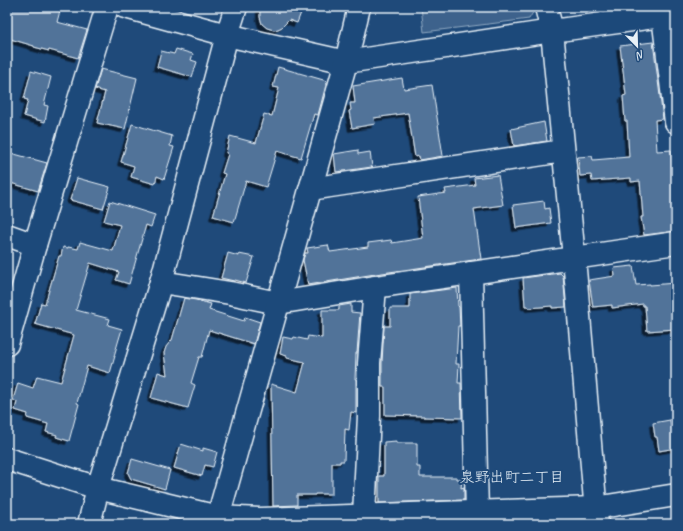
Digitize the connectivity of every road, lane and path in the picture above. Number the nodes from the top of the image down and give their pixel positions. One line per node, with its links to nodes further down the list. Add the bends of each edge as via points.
1 (107, 7): 15 (street)
2 (125, 7): 8 (street)
3 (236, 7): 8 (street)
4 (359, 7): 9 (street)
5 (546, 7): 7 (street)
6 (670, 15): 7 (street); 10 (street)
7 (552, 30): 9 (street); 11 (street)
8 (227, 35): 9 (street); 18 (street)
9 (346, 62): 12 (street)
10 (676, 122)
11 (563, 151): 12 (street); 16 (street)
12 (310, 189): 20 (street)
13 (7, 235): 15 (street)
14 (676, 243): 16 (street)
15 (36, 245): 21 (street)
16 (574, 258): 17 (street); 25 (street)
17 (471, 273): 19 (street); 26 (street)
18 (161, 282): 20 (street); 23 (street)
19 (375, 287): 20 (street); 27 (street, via 369,363)
20 (278, 303): 28 (street)
21 (7, 344)
22 (7, 458): 23 (street)
23 (98, 488): 28 (street); 29 (street)
24 (676, 495): 25 (street)
25 (596, 516): 26 (street)
26 (478, 518): 27 (street)
27 (364, 520): 28 (street)
28 (217, 521)
29 (89, 524)

